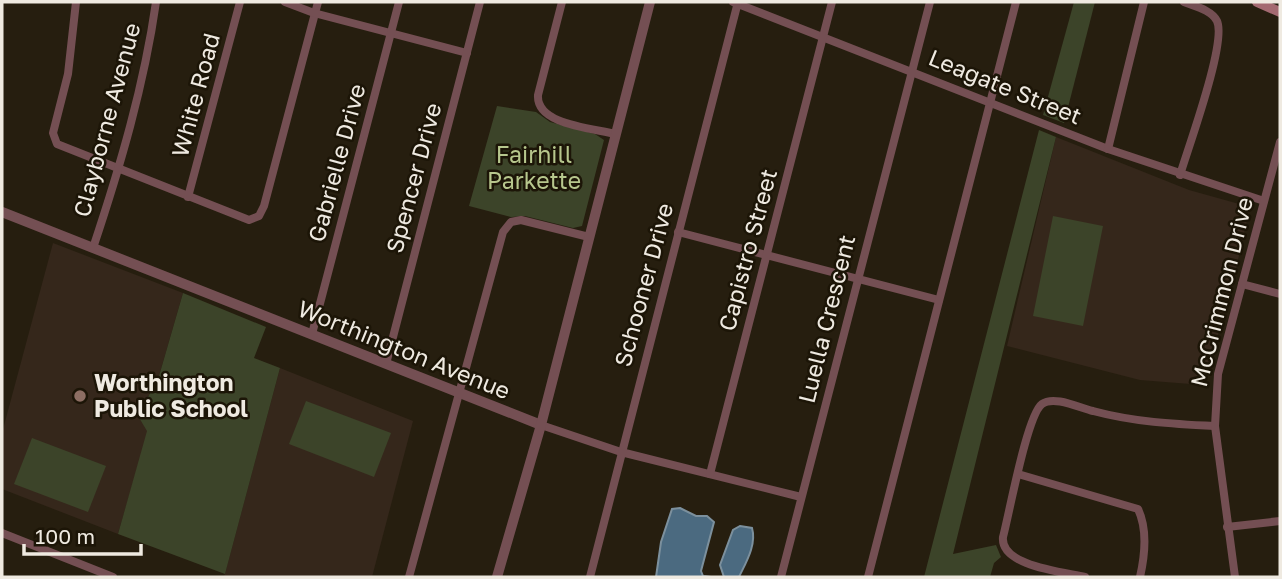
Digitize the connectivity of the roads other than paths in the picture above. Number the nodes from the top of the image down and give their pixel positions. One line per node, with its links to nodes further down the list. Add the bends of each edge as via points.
1 (76, 2): 27 (street, via 71,61 54,139 61,147)
2 (156, 2): 27 (street, Clayborne Avenue, via 147,60)
3 (240, 2): 29 (street, White Road)
4 (285, 2): 18 (street)
5 (318, 2): 18 (street)
6 (399, 2): 19 (street, Gabrielle Drive)
7 (480, 2): 21 (street, Spencer Drive)
8 (562, 2): 24 (street, via 538,94 539,107 548,117)
9 (650, 2): 24 (street)
10 (736, 2): 20 (street, Leagate Street); 32 (street, Schooner Drive)
11 (832, 2): 20 (street, Capistro Street)
12 (930, 2): 22 (street, Luella Crescent)
13 (1016, 2): 23 (street)
14 (1144, 2): 26 (street)
15 (1184, 2): 28 (street, via 1212,14 1220,30)
16 (1258, 2): 17 (main road)
17 (1280, 12)
18 (314, 13): 19 (street); 29 (street, via 262,212 254,219 243,219)
19 (391, 33): 21 (street); 40 (street, Gabrielle Drive)
20 (823, 36): 22 (street, Leagate Street); 35 (street, Capistro Street)
21 (467, 53): 41 (street, Spencer Drive)
22 (911, 71): 23 (street, Leagate Street); 36 (street, Luella Crescent)
23 (990, 103): 26 (street, Leagate Street); 39 (street)
24 (616, 134): 33 (street)
25 (1280, 142): 30 (street, McCrimmon Drive)
26 (1108, 149): 28 (street, Leagate Street)
27 (118, 170): 29 (street); 34 (street, Clayborne Avenue)
28 (1180, 175): 30 (street, Leagate Street)
29 (188, 197)
30 (1264, 201): 37 (street, McCrimmon Drive)
31 (2, 212): 34 (street, Worthington Avenue)
32 (678, 232): 35 (street); 45 (street, Schooner Drive)
33 (589, 237): 42 (street, via 521,220 505,228); 43 (street)
34 (93, 248): 40 (street, Worthington Avenue)
35 (766, 255): 36 (street); 46 (street, Capistro Street)
36 (858, 279): 39 (street); 48 (street, Luella Crescent)
37 (1242, 284): 38 (street); 44 (street, McCrimmon Drive, via 1218,374)
38 (1280, 294)
39 (939, 300): 57 (street)
40 (312, 334): 41 (street, Worthington Avenue)
41 (386, 363): 42 (street, Worthington Avenue)
42 (460, 393): 43 (street, Worthington Avenue); 53 (street)
43 (541, 425): 45 (street, Worthington Avenue); 54 (street)
44 (1215, 426): 47 (street, via 1132,422 1062,403 1043,403 1033,418); 50 (street, McCrimmon Drive)
45 (621, 452): 46 (street, Worthington Avenue); 55 (street, Schooner Drive)
46 (710, 474): 48 (street, Worthington Avenue)
47 (1018, 474): 58 (street, via 1003,537 1006,552 1025,562); 59 (street, via 1139,509 1145,555)
48 (801, 497): 56 (street, Luella Crescent)
49 (1280, 522): 50 (street)
50 (1227, 527): 60 (street, McCrimmon Drive)
51 (2, 533): 52 (street)
52 (113, 577)
53 (409, 577)
54 (497, 577)
55 (590, 577)
56 (781, 577)
57 (868, 577)
58 (1085, 577)
59 (1140, 577)
60 (1235, 577)

